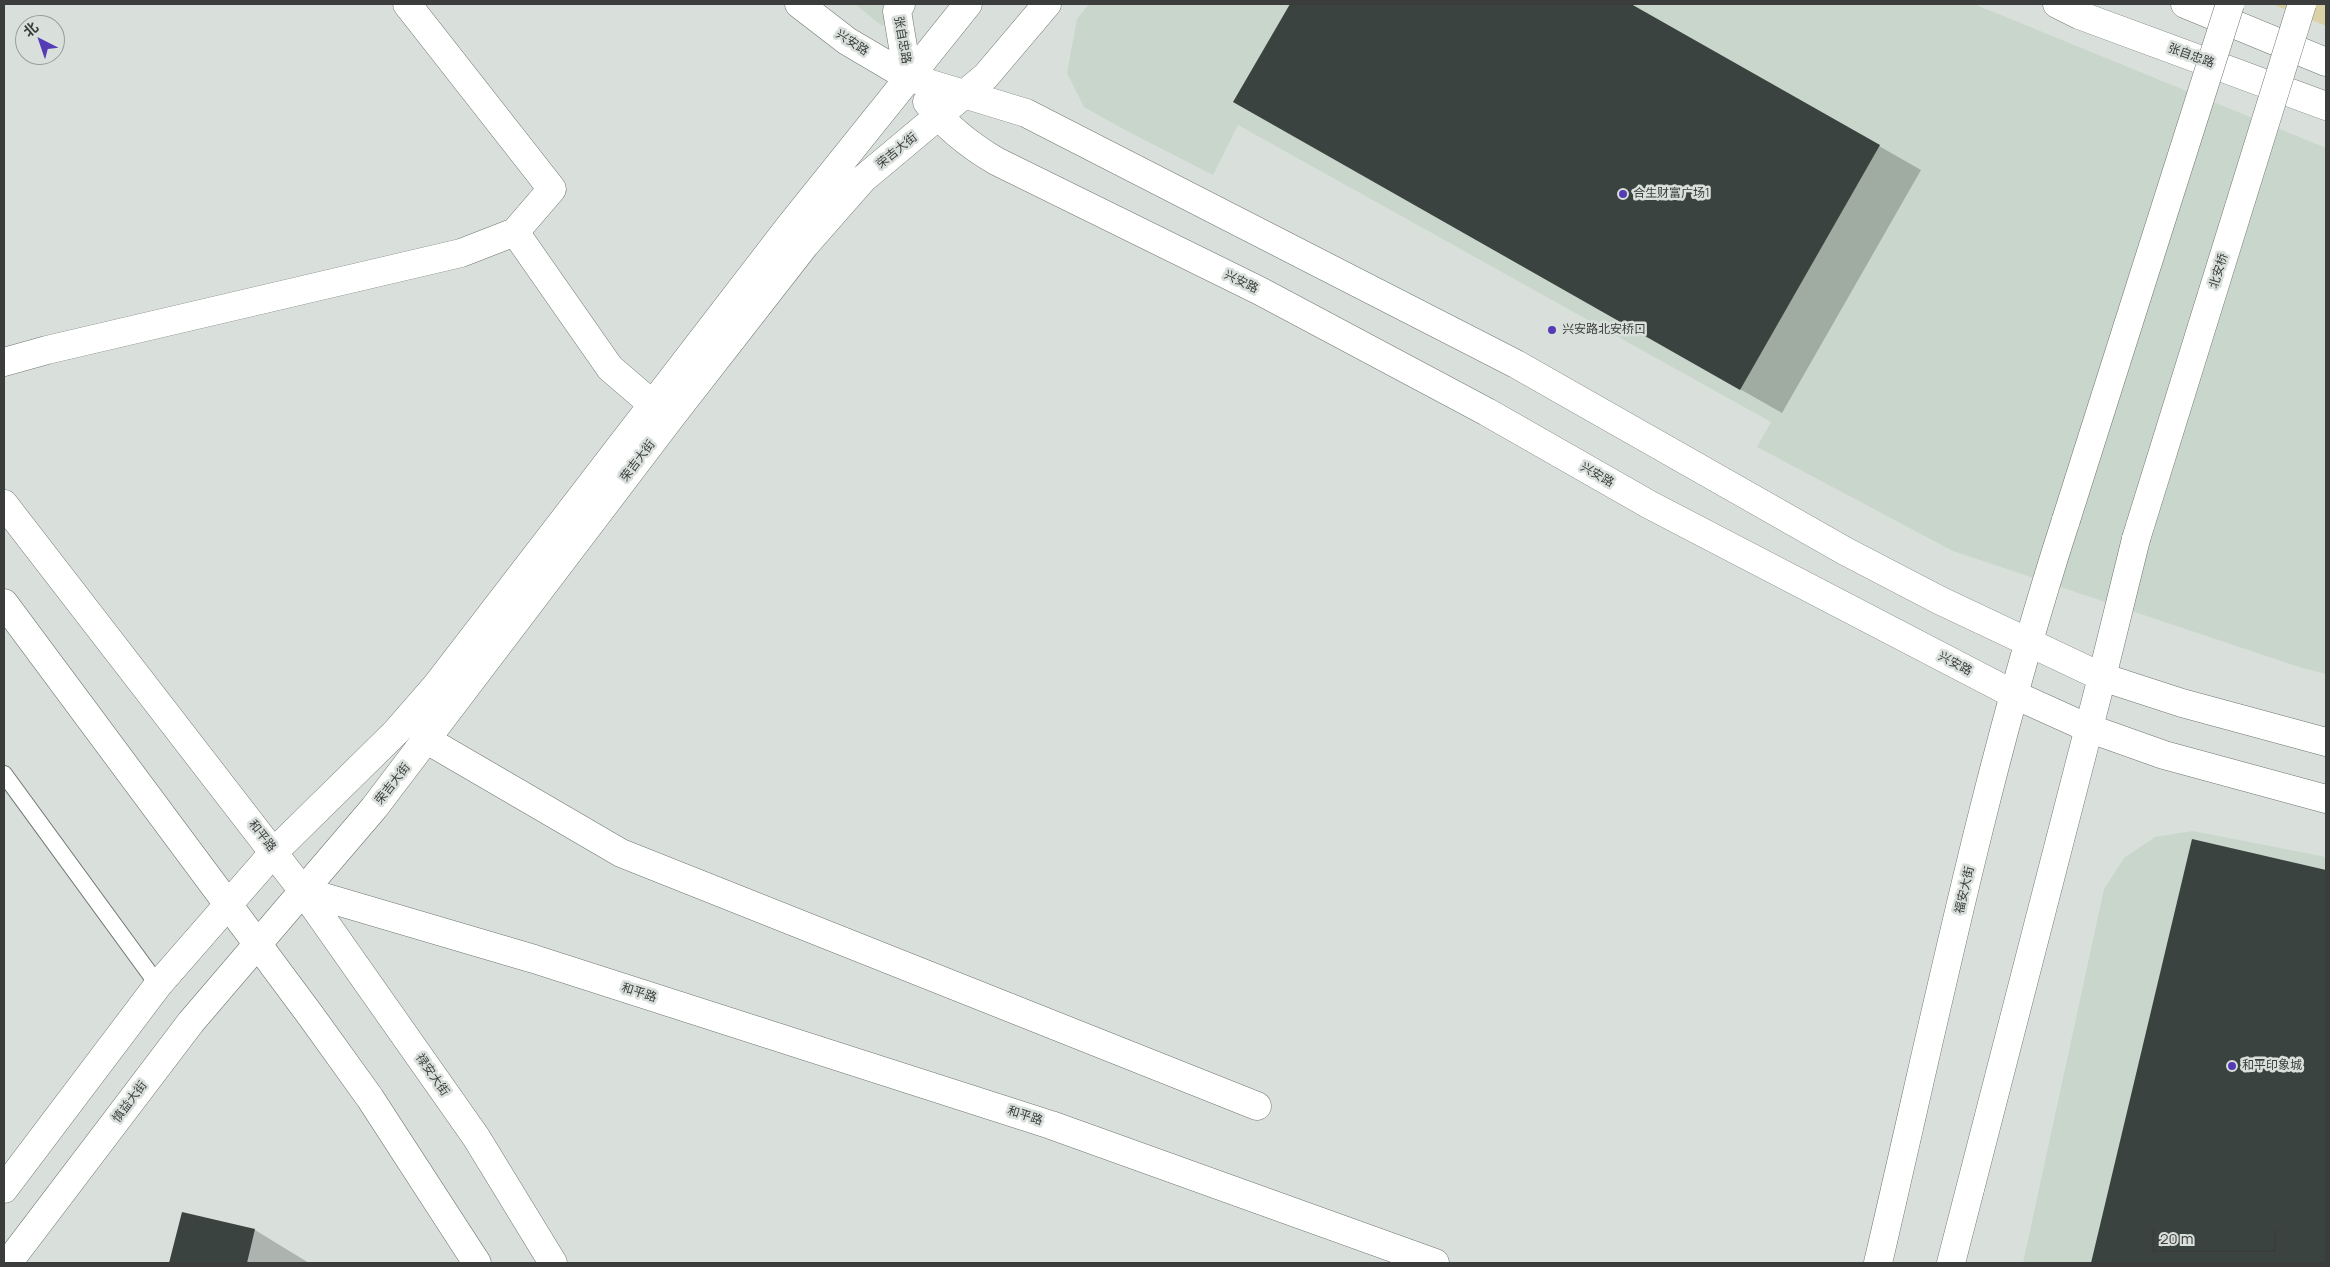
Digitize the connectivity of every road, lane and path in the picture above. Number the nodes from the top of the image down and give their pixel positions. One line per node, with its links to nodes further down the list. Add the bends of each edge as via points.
1 (406, 4): 15 (street, via 552,189)
2 (799, 4): 11 (street, 兴安路, via 847,41)
3 (901, 4): 11 (street, 张自忠路, via 897,11)
4 (968, 4): 11 (street, 荣吉大街)
5 (1047, 4): 12 (street, 荣吉大街, via 986,76)
6 (2056, 4): 13 (street, 张自忠路)
7 (2185, 4): 10 (street)
8 (2230, 4): 20 (street, 福安大街, bridge)
9 (2302, 4): 21 (street, 北安桥, bridge, via 2136,539)
10 (2326, 62)
11 (908, 77): 12 (street, 兴安路); 14 (street, 兴安路); 17 (street, 荣吉大街)
12 (965, 94): 14 (street, 荣吉大街); 20 (street, 兴安路, via 1026,113 1516,364 1844,551)
13 (2326, 106)
14 (938, 117): 22 (street, 兴安路, via 969,145 996,161 1260,291 1487,412 1650,505); 24 (street, 荣吉大街, via 863,179 805,245)
15 (515, 232): 16 (street, via 460,253); 17 (street, via 610,368)
16 (4, 362)
17 (652, 404): 28 (street, 荣吉大街, via 436,686 396,732)
18 (4, 504): 28 (street, 和平路)
19 (4, 603): 30 (street)
20 (2028, 642): 21 (street, 兴安路); 22 (street, 福安大街)
21 (2102, 676): 23 (street); 25 (street, 兴安路, via 2182,703)
22 (2014, 695): 23 (street, 兴安路); 39 (street, 福安大街, via 1986,797)
23 (2088, 728): 27 (street, 兴安路, via 2164,755); 40 (street)
24 (427, 740): 29 (street, 荣吉大街); 33 (street, via 621,853)
25 (2326, 742)
26 (4, 774): 32 (lane)
27 (2326, 800)
28 (274, 852): 29 (street, 和平路); 30 (street, 荣吉大街)
29 (303, 891): 31 (street, 荣吉大街); 37 (street, 禄安大街, via 476,1137); 38 (street, 和平路, via 534,959 1052,1125)
30 (228, 904): 31 (street); 32 (street)
31 (257, 946): 35 (street, 慎益大街, via 191,1022); 36 (street, via 370,1098)
32 (158, 985): 34 (street)
33 (1257, 1106)
34 (4, 1190)
35 (8, 1263)
36 (477, 1263)
37 (553, 1263)
38 (1435, 1263)
39 (1878, 1263)
40 (1951, 1263)

